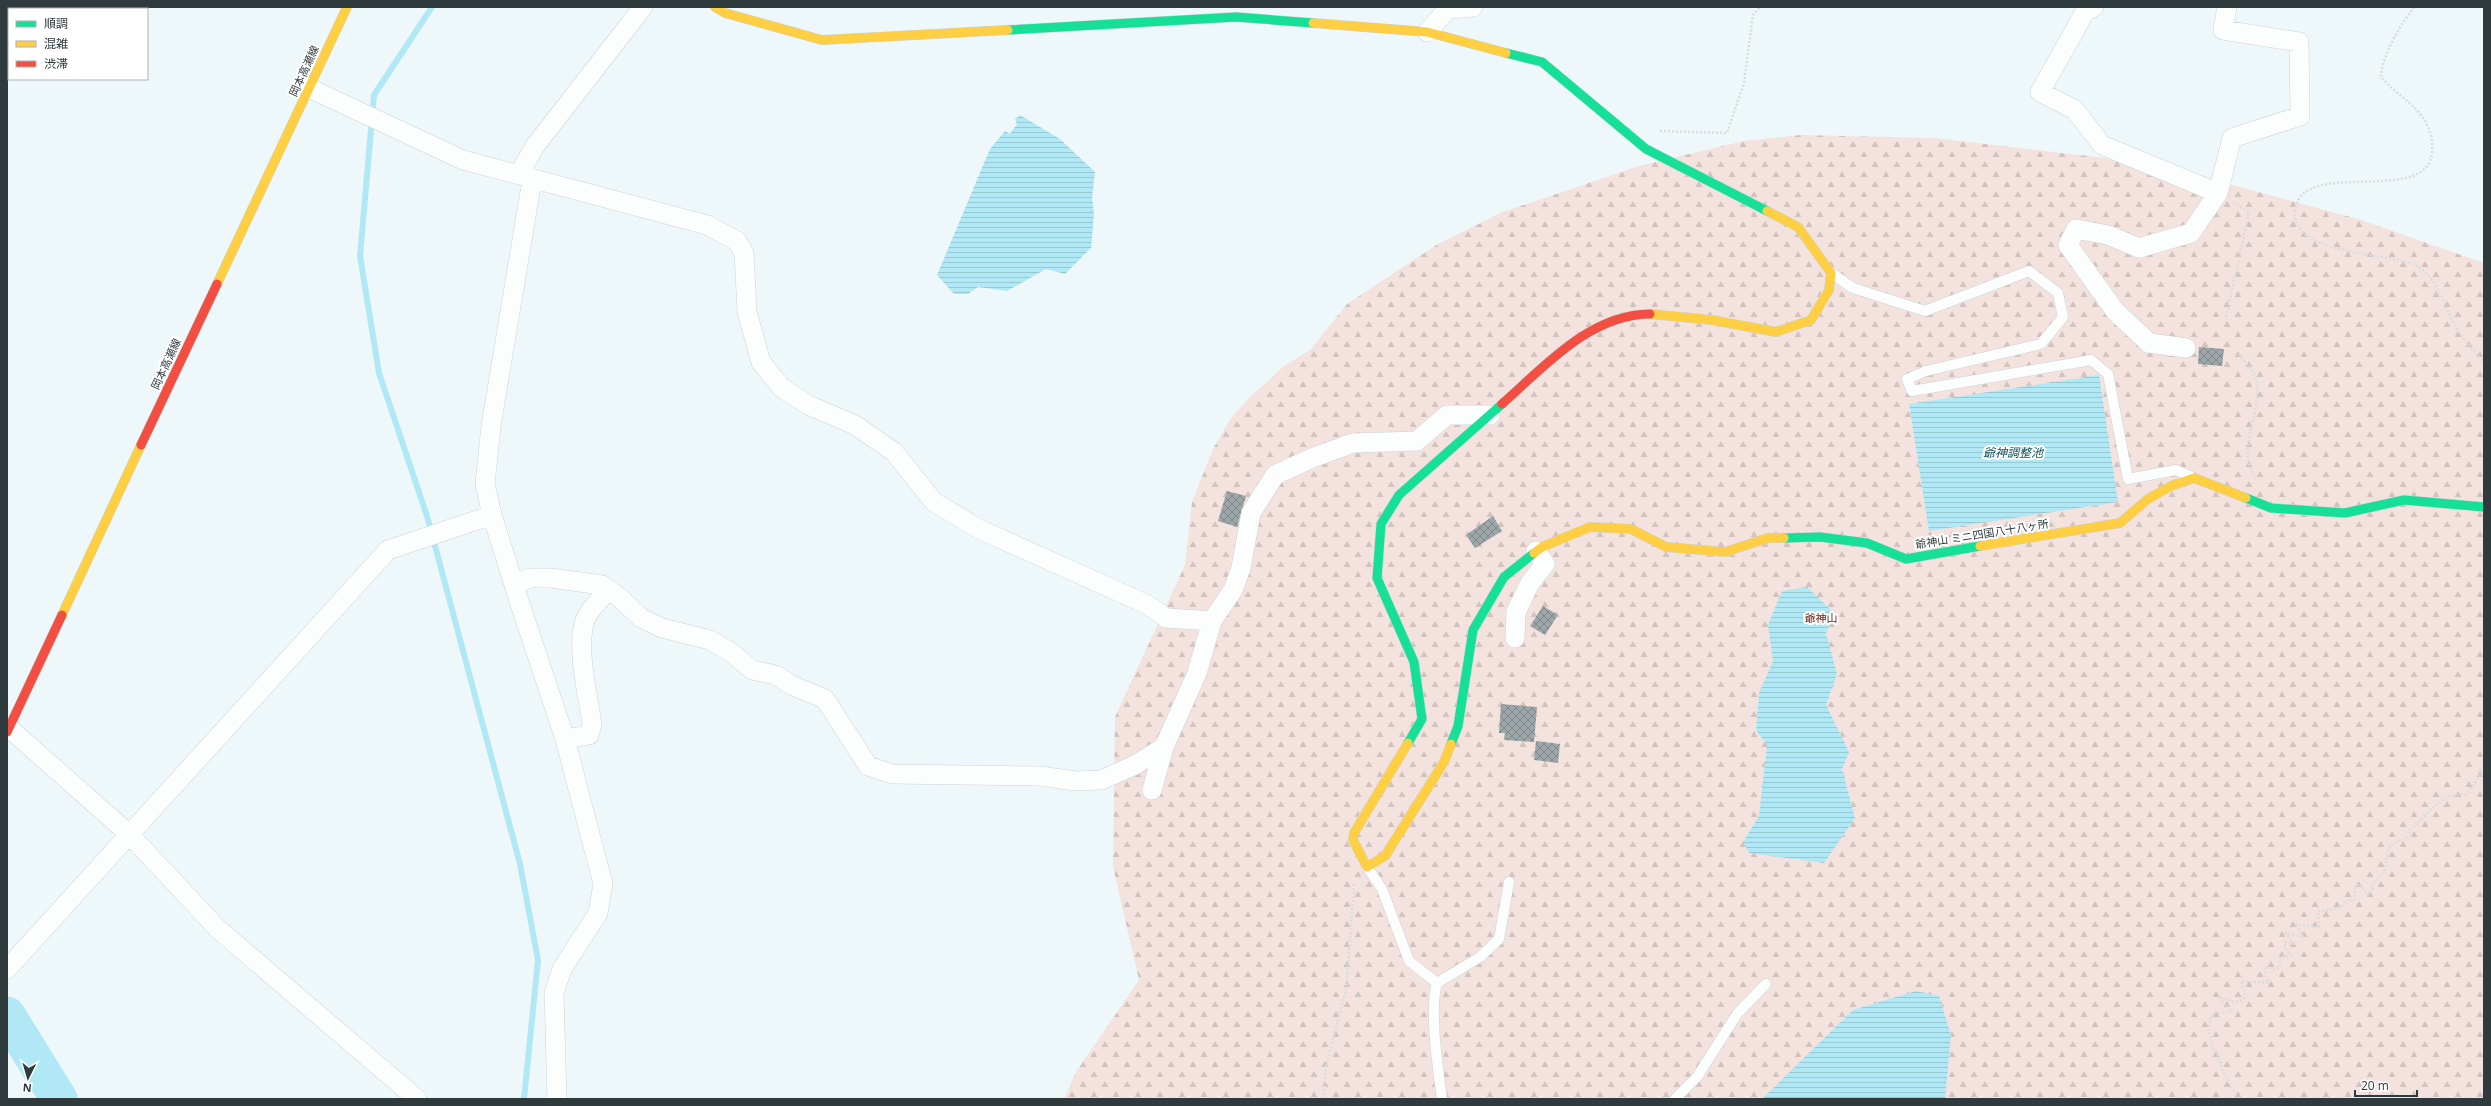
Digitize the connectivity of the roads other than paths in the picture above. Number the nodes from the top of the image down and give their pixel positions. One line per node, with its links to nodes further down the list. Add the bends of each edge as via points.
1 (347, 7): 8 (street, 岡本高瀬線)
2 (643, 7): 9 (street, via 547,130)
3 (715, 7): 7 (street, via 725,13 822,40 1236,17)
4 (1473, 7): 7 (street, via 1448,9)
5 (2094, 7): 10 (street, via 2086,12 2040,92 2075,110 2102,145)
6 (2227, 7): 10 (street, via 2223,30 2299,42 2300,116 2232,138)
7 (1427, 32): 11 (street, via 1542,62 1646,149 1798,227)
8 (309, 88): 9 (street, via 463,160); 22 (street, 岡本高瀬線)
9 (526, 177): 16 (street, via 490,426 486,484); 20 (street, via 707,225 737,241 744,253 746,312 761,362 781,387 808,405 856,425 894,452 934,502 979,529 1148,605 1166,618)
10 (2218, 194): 12 (street, via 2191,233 2139,248 2108,235 2076,229 2068,245 2115,310 2149,343)
11 (1831, 273): 13 (street, via 1829,290 1811,320 1776,332 1712,320 1648,314 1612,321 1570,344); 14 (lane, via 1853,288 1925,310 2029,271 2058,293 2063,317 2040,344 1926,371 1907,379 1912,391 2091,360 2108,374 2128,479 2176,470)
12 (2186, 348)
13 (1490, 415): 20 (street, via 1447,416 1417,441 1353,443 1275,474 1252,513 1241,568 1233,590); 27 (street, via 1400,495 1381,524 1377,578 1414,662 1422,719 1354,832 1353,840)
14 (2194, 478): 15 (street, via 2270,508 2345,513 2404,500); 17 (street, 爺神山 ミニ四国八十八ヶ所, via 2171,486 2148,499 2120,523 1906,559 1867,543 1820,538 1768,538 1725,552 1666,547 1631,528 1590,527)
15 (2484, 508)
16 (492, 516): 18 (street); 26 (street, via 388,550)
17 (1536, 551): 21 (street, via 1545,564 1530,583 1516,612); 27 (street, 爺神山 ミニ四国八十八ヶ所, via 1504,577 1473,630 1458,726 1444,762 1385,856)
18 (514, 584): 19 (street, via 530,578 551,578 602,585); 23 (street)
19 (609, 590): 23 (street, via 595,604 583,627 582,646 592,724 589,735); 24 (street, via 641,618 662,628 710,640 732,653 752,670 776,675 791,685 825,699 868,766 892,774 1040,776 1076,781 1102,780 1135,765)
20 (1212, 621): 24 (street, via 1197,673)
21 (1515, 638)
22 (8, 730): 26 (street)
23 (565, 739): 33 (street, via 603,884 598,913 562,969 554,993)
24 (1164, 747): 25 (street)
25 (1152, 790)
26 (130, 835): 29 (street); 32 (street, via 218,929)
27 (1367, 867): 30 (lane, via 1382,889 1409,961)
28 (1509, 882): 30 (lane, via 1499,939 1480,957)
29 (13, 963)
30 (1437, 983): 34 (lane, via 1433,997)
31 (1766, 984): 35 (lane, via 1737,1014 1697,1077)
32 (417, 1099)
33 (557, 1099)
34 (1442, 1099)
35 (1675, 1099)

